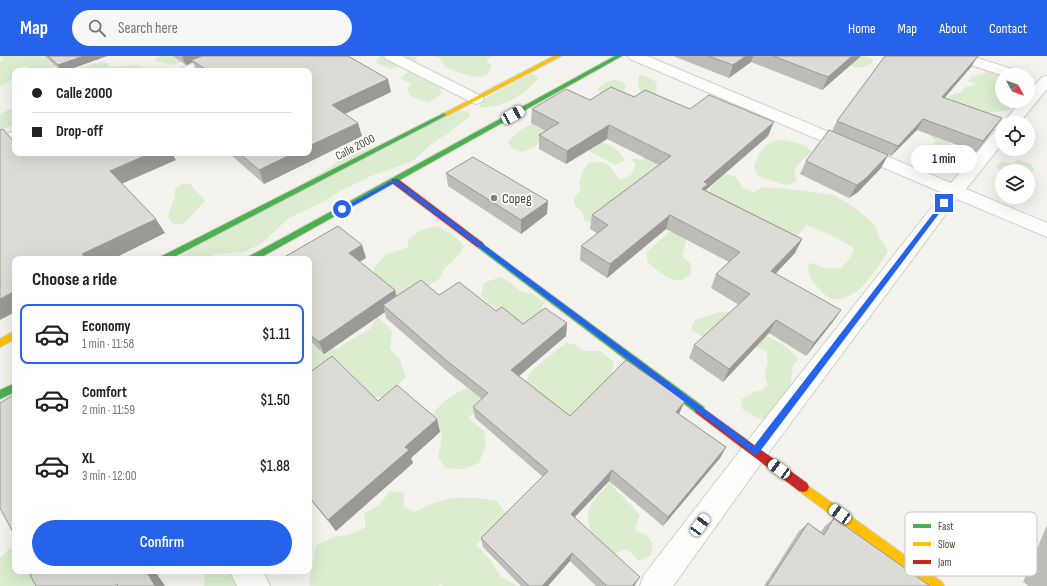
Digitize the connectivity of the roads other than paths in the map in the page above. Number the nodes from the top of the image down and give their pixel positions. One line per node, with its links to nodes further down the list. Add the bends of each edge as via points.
1 (226, 56): 7 (street)
2 (390, 56): 11 (street)
3 (558, 56): 11 (street, Calle 2000)
4 (619, 56): 16 (street)
5 (635, 56): 17 (street)
6 (957, 56): 8 (street)
7 (194, 68)
8 (995, 68)
9 (1035, 81): 10 (street)
10 (1046, 83): 12 (street)
11 (476, 99): 19 (street, Calle 2000)
12 (1017, 116)
13 (12, 137): 15 (street)
14 (995, 141): 17 (street)
15 (0, 142)
16 (395, 181): 20 (street); 25 (street)
17 (954, 191): 18 (street); 25 (street)
18 (1047, 230)
19 (169, 256)
20 (257, 256)
21 (12, 336): 22 (street)
22 (0, 342)
23 (12, 389): 24 (street)
24 (0, 395)
25 (755, 452): 26 (street); 30 (street)
26 (905, 562)
27 (247, 574): 29 (street)
28 (924, 576): 31 (street)
29 (255, 586)
30 (655, 586)
31 (938, 586)

